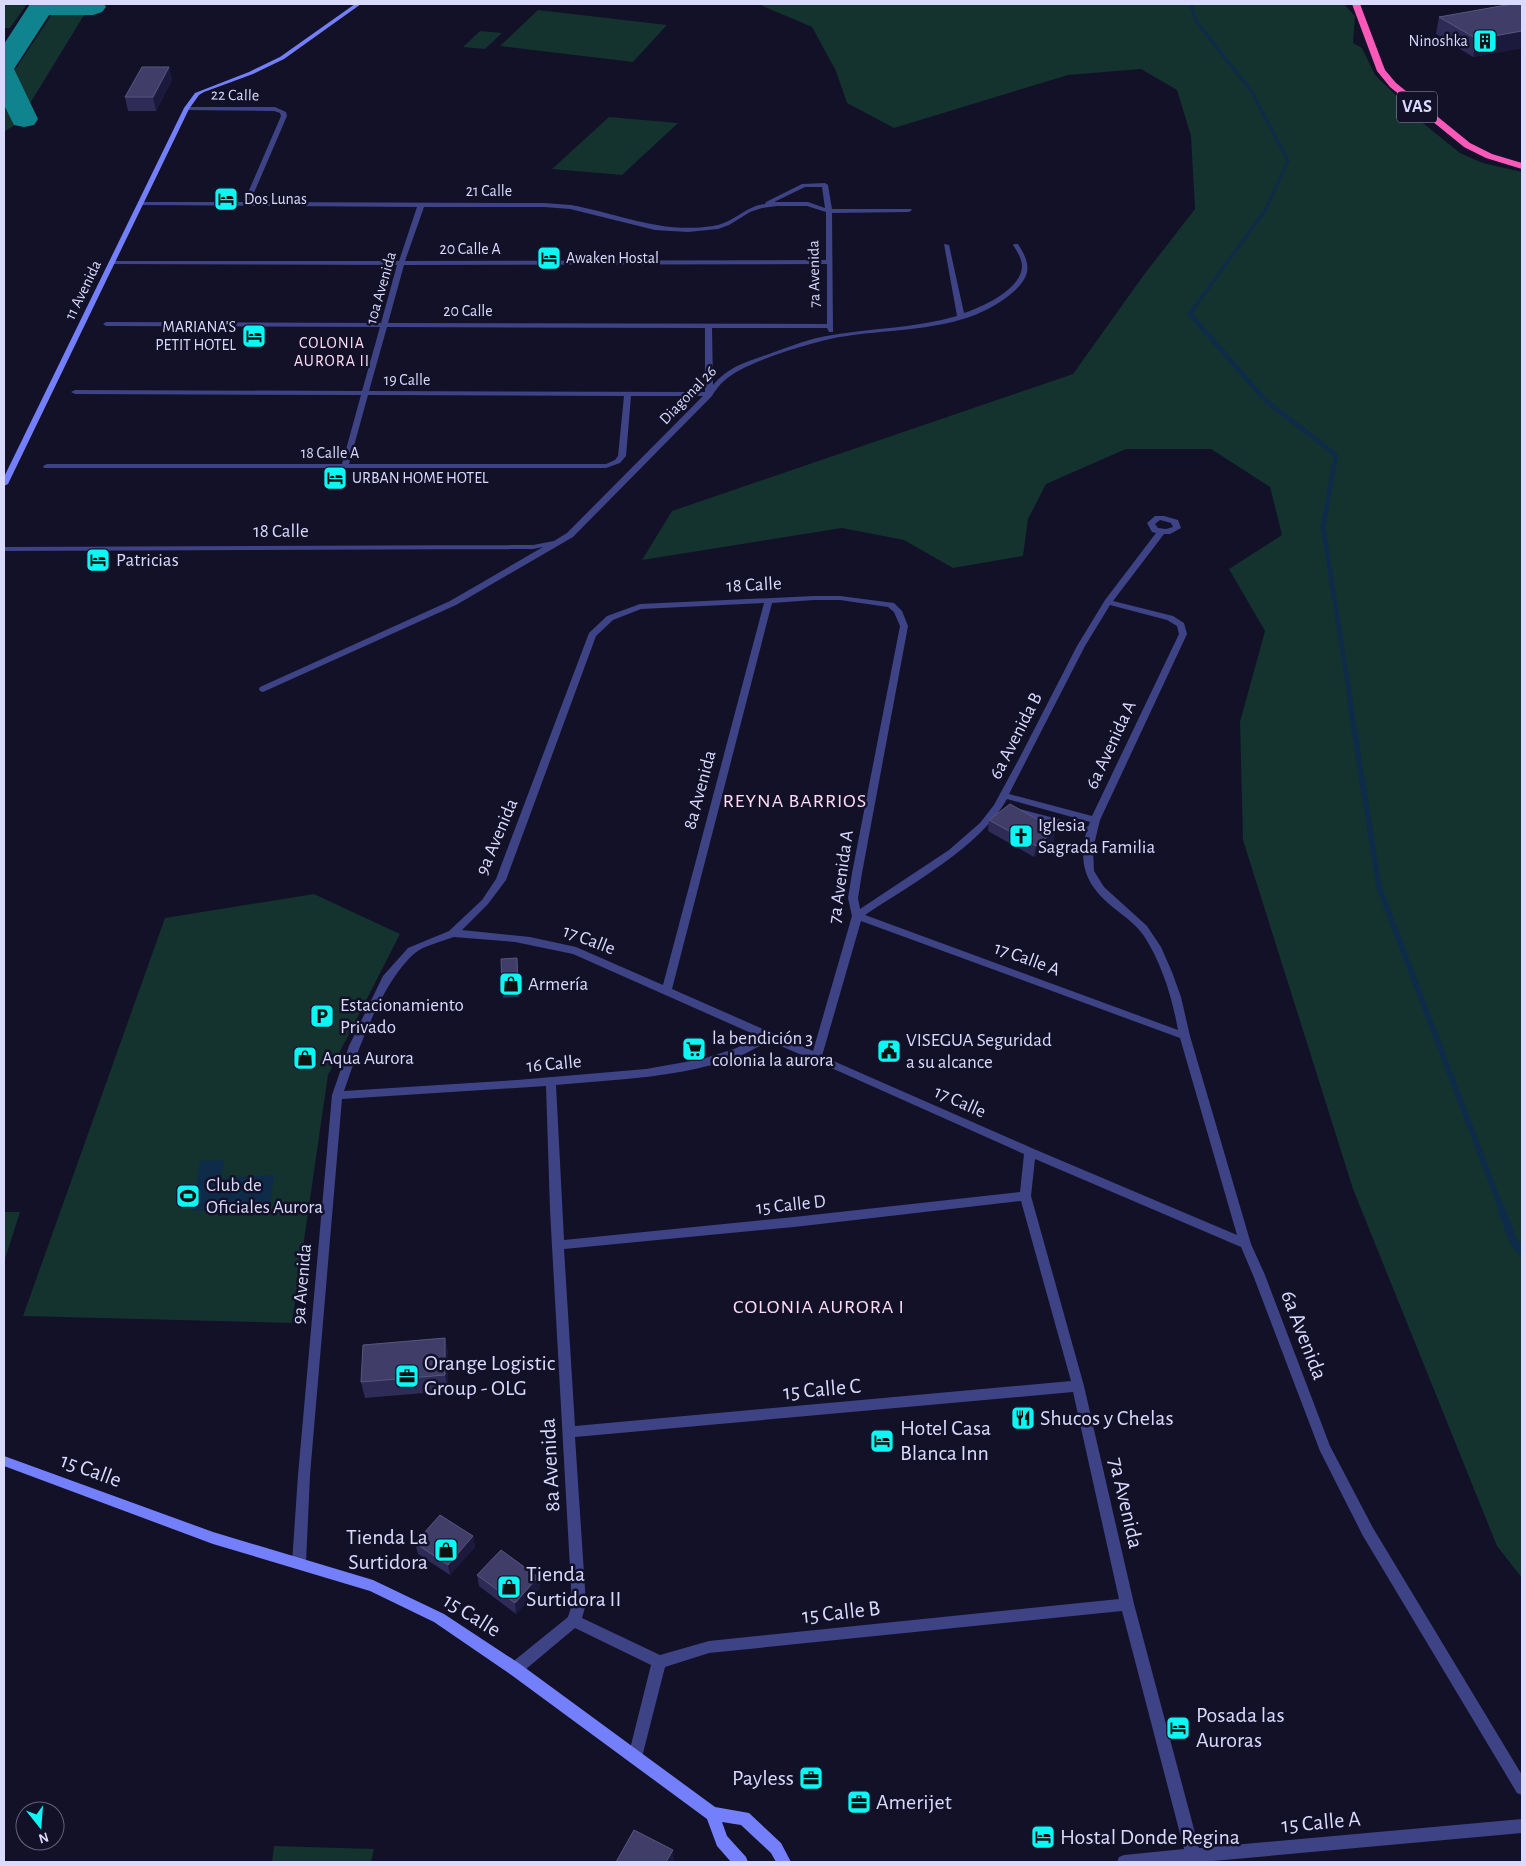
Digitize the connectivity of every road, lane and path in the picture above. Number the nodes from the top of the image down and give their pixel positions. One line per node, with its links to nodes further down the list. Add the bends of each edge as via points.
1 (358, 4): 3 (main road, via 282,58 202,91)
2 (1356, 4): 4 (highway, VAS, via 1381,71 1393,85 1467,145)
3 (186, 108): 5 (main road, 11 Avenida); 6 (street, 22 Calle, via 275,109 283,112)
4 (1522, 166)
5 (140, 204): 6 (street, 21 Calle); 13 (main road, 11 Avenida)
6 (246, 205): 7 (street, 21 Calle)
7 (421, 205): 8 (street, 21 Calle, via 557,206 655,228 688,230 716,228); 15 (street, 10a Avenida)
8 (761, 206): 10 (street, 21 Calle, via 808,204); 10 (street, 7a Avenida, via 799,186 820,184 825,185)
9 (909, 210): 10 (street, 21 Calle)
10 (829, 211): 14 (street, 7a Avenida)
11 (946, 245): 16 (street)
12 (1016, 245): 16 (street, Diagonal 26, via 1025,269 1017,284 993,302)
13 (112, 262): 15 (street, 20 Calle A); 28 (main road, 11 Avenida)
14 (830, 262): 15 (street, 20 Calle A); 20 (street, 7a Avenida)
15 (401, 263): 18 (street, 10a Avenida)
16 (961, 317): 21 (street, Diagonal 26, via 918,327)
17 (106, 324): 18 (street, 20 Calle)
18 (384, 325): 19 (street, 20 Calle); 23 (street, 10a Avenida)
19 (708, 325): 20 (street, 20 Calle); 25 (street)
20 (831, 326): 21 (street, 7a Avenida)
21 (831, 338): 25 (street, Diagonal 26, via 748,363 721,379)
22 (76, 392): 23 (street, 19 Calle)
23 (366, 393): 24 (street, 19 Calle); 27 (street, 10a Avenida)
24 (628, 394): 25 (street, 19 Calle); 27 (street, 18 Calle A, via 624,450 620,460 614,464)
25 (709, 394): 30 (street, Diagonal 26, via 570,535)
26 (46, 466): 27 (street, 18 Calle A)
27 (345, 466)
28 (4, 484)
29 (1161, 532): 33 (street, 6a Avenida B)
30 (559, 541): 31 (street, 18 Calle, via 533,547); 36 (street, Diagonal 26, via 452,603)
31 (4, 549)
32 (769, 600): 34 (street, 18 Calle, via 840,598 891,605); 35 (street, 18 Calle, via 640,607); 48 (street, 8a Avenida)
33 (1108, 602): 37 (street, 6a Avenida B, via 1081,646); 41 (street, 6a Avenida A, via 1170,618 1181,625 1183,634)
34 (898, 611): 44 (street, 7a Avenida A, via 904,626 857,873 853,898)
35 (610, 618): 45 (street, 9a Avenida, via 592,635 501,880)
36 (264, 690)
37 (1003, 796): 38 (street, 6a Avenida B); 39 (street)
38 (998, 806): 40 (street); 44 (street, 6a Avenida B, via 983,825 952,852)
39 (1045, 807): 40 (street); 41 (street)
40 (1040, 818): 42 (street)
41 (1094, 820): 42 (street, 6a Avenida A)
42 (1091, 831): 43 (street, 6a Avenida A, via 1087,851 1088,868)
43 (1094, 883): 49 (street, 6a Avenida, via 1148,934 1178,1001)
44 (856, 916): 49 (street, 17 Calle A); 51 (street, 7a Avenida A)
45 (465, 921): 46 (street, 9a Avenida); 47 (street, 17 Calle)
46 (453, 933): 47 (street, 17 Calle); 53 (street, 9a Avenida, via 412,950 387,978 354,1046)
47 (493, 935): 48 (street, 17 Calle, via 547,942 576,951)
48 (667, 990): 50 (street, 17 Calle)
49 (1185, 1036): 56 (street, 6a Avenida)
50 (768, 1037): 51 (street, 17 Calle); 52 (street, 16 Calle, via 738,1052 702,1064)
51 (816, 1059): 54 (street, 17 Calle)
52 (551, 1082): 53 (street, 16 Calle); 57 (street, 8a Avenida)
53 (337, 1095): 61 (street, 9a Avenida)
54 (1030, 1152): 55 (street, 7a Avenida); 56 (street, 17 Calle)
55 (1025, 1196): 57 (street, 15 Calle D); 58 (street, 7a Avenida)
56 (1245, 1244): 67 (street, 6a Avenida, via 1329,1455 1368,1532)
57 (559, 1245): 59 (street, 8a Avenida)
58 (1078, 1386): 59 (street, 15 Calle C); 62 (street, 7a Avenida)
59 (570, 1432): 63 (street, 8a Avenida, via 579,1604)
60 (4, 1461): 61 (main road, 15 Calle, via 213,1538)
61 (299, 1564): 65 (main road, 15 Calle, via 373,1586 439,1618)
62 (1127, 1604): 64 (street, 15 Calle B, via 709,1647); 70 (street, 7a Avenida)
63 (574, 1621): 64 (street); 65 (street)
64 (659, 1662): 66 (street)
65 (516, 1669): 66 (main road, 15 Calle)
66 (635, 1757): 68 (main road, 15 Calle)
67 (1522, 1788)
68 (712, 1814): 71 (main road, via 722,1841); 72 (main road, 15 Calle, via 744,1818 776,1848)
69 (1522, 1826): 70 (street, 15 Calle A)
70 (1194, 1858): 73 (street, 15 Calle A)
71 (741, 1862)
72 (784, 1862)
73 (1124, 1862)

